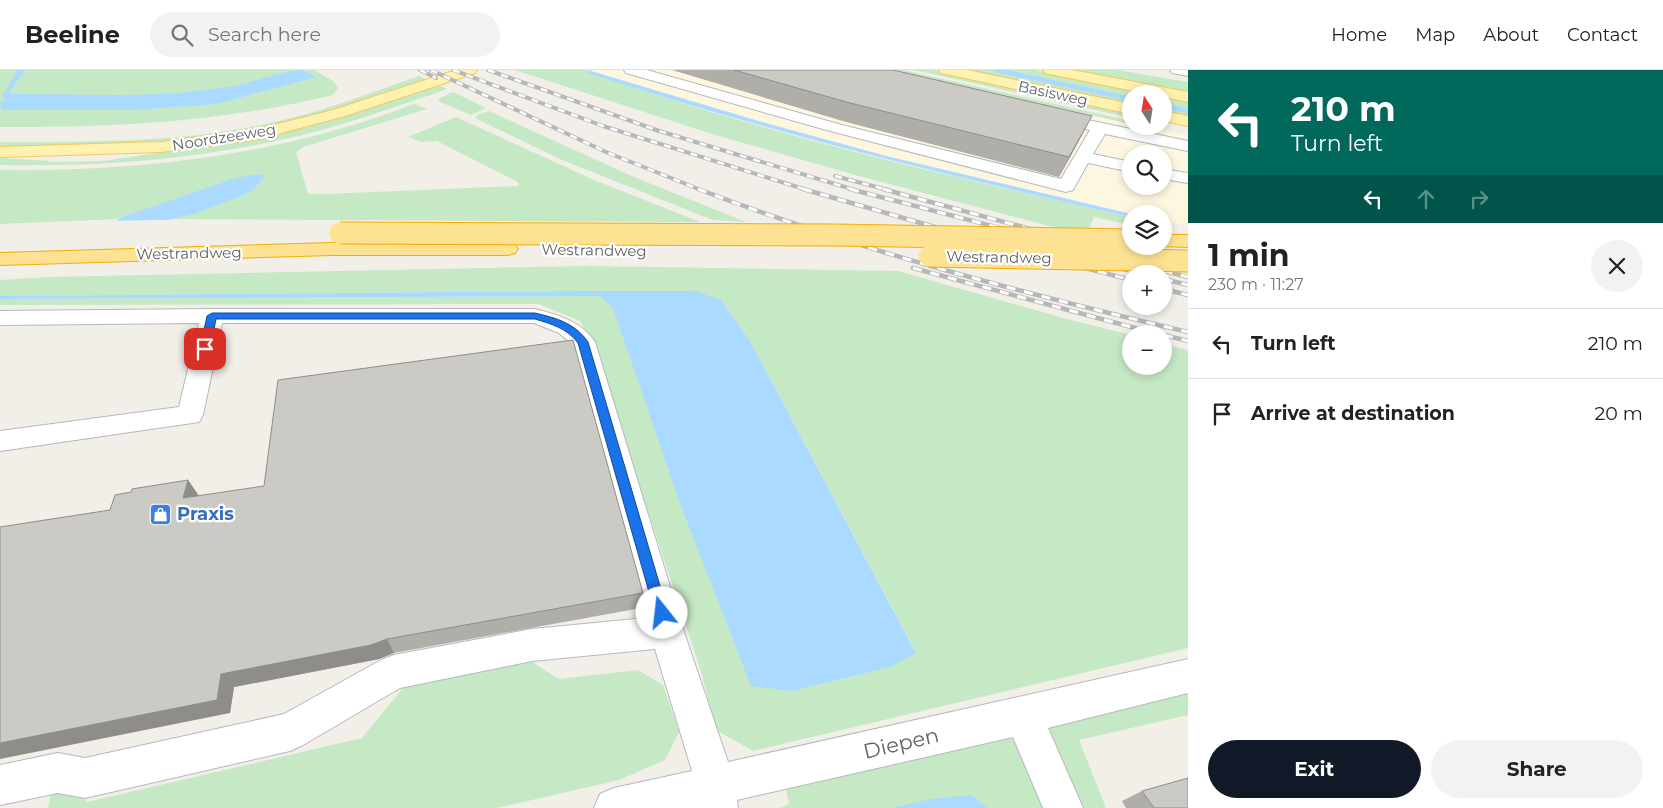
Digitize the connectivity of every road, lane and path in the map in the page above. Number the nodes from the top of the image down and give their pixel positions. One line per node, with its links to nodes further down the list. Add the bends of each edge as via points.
1 (427, 70): 10 (main road, via 351,95)
2 (470, 70): 16 (main road, Noordzeeweg, via 365,105 259,134 161,147)
3 (630, 70): 17 (street, via 836,128 1066,186)
4 (946, 70): 9 (main road, Basisweg)
5 (1050, 70): 8 (main road, Basisweg)
6 (1177, 70): 7 (street)
7 (1188, 72)
8 (1188, 96)
9 (1122, 107)
10 (298, 108)
11 (1172, 117): 12 (main road)
12 (1188, 120)
13 (1070, 121): 14 (street)
14 (1100, 128): 15 (street); 17 (street)
15 (1188, 146)
16 (0, 152)
17 (1083, 157): 18 (street)
18 (1122, 165)
19 (1172, 175): 20 (street)
20 (1188, 178)
21 (1122, 240): 24 (highway, Westrandweg, bridge, via 397,233)
22 (1172, 241): 23 (highway)
23 (1188, 241)
24 (0, 242)
25 (0, 259): 26 (highway, Westrandweg, bridge, via 323,250 508,249)
26 (1188, 261)
27 (212, 316): 28 (street); 29 (street, via 190,414); 30 (street, via 535,316 562,324 576,333 583,342)
28 (0, 318)
29 (0, 441)
30 (667, 632): 33 (street, via 532,645 394,672 290,732 85,778 58,773); 34 (street)
31 (1188, 676): 32 (street, Diepen)
32 (1024, 716): 34 (street, Diepen); 36 (street)
33 (0, 785)
34 (717, 796): 35 (street, Diepen)
35 (614, 808)
36 (1062, 808)

